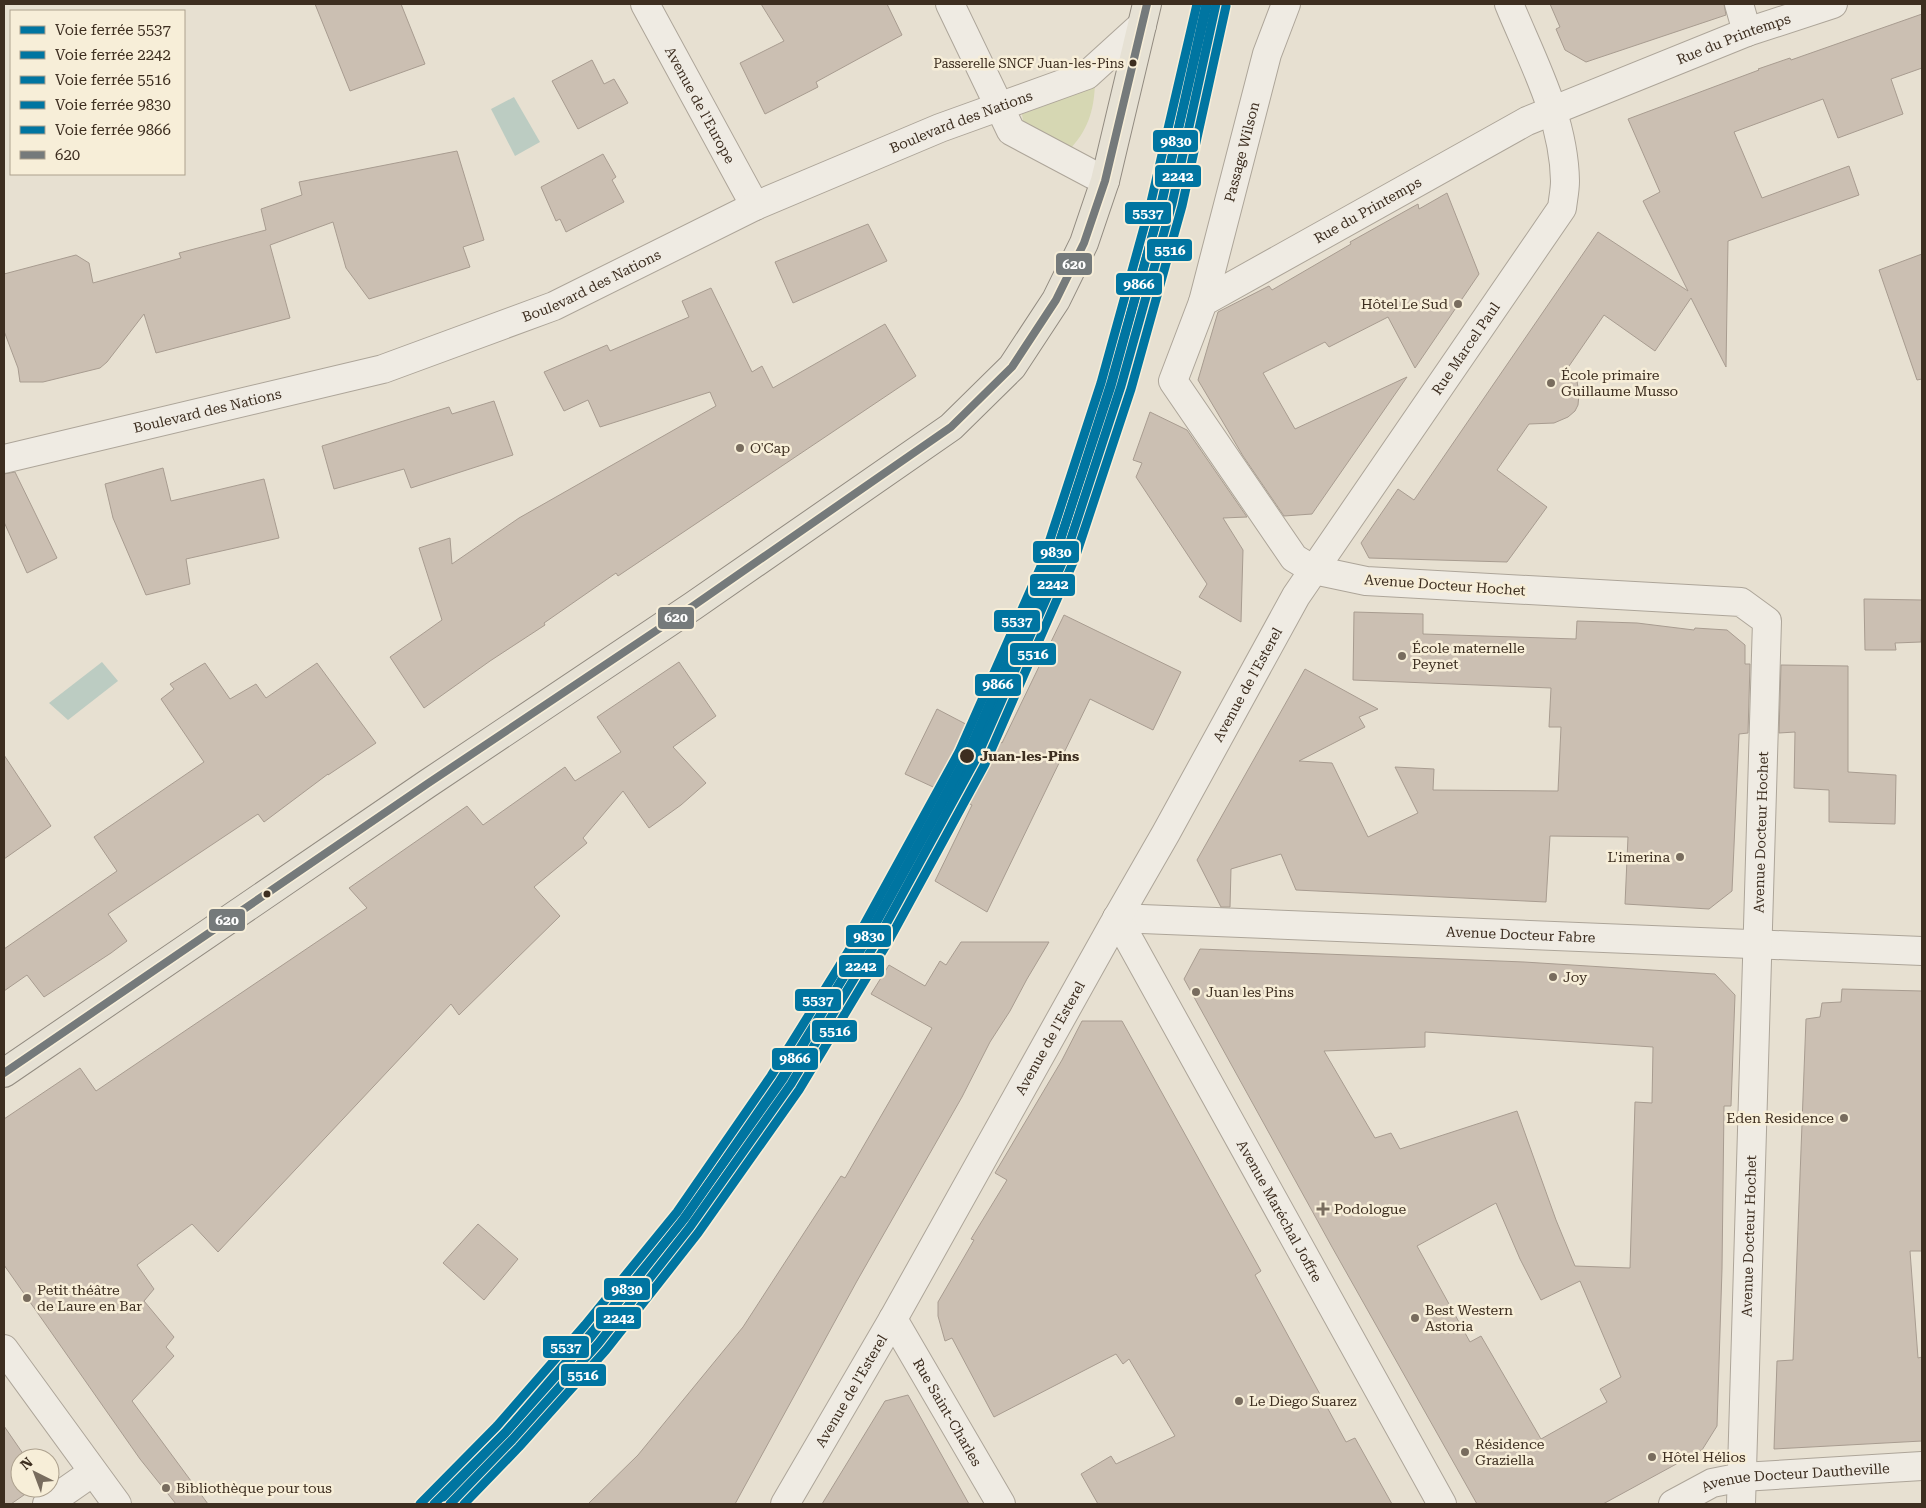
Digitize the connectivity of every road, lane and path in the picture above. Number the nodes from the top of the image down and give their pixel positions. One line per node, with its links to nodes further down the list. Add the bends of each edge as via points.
1 (645, 4): 12 (street, Avenue de l'Europe)
2 (950, 4): 9 (street)
3 (1286, 4): 13 (street, Passage Wilson, via 1268,54)
4 (1508, 4): 10 (street, Rue Marcel Paul)
5 (1738, 4): 8 (street)
6 (1833, 4): 8 (street, Rue du Printemps)
7 (1144, 14): 9 (street, Boulevard des Nations, via 1087,75); 11 (main road)
8 (1747, 32): 10 (street, Rue du Printemps)
9 (1000, 107): 11 (street, via 1011,131); 12 (street, Boulevard des Nations, via 940,128)
10 (1553, 110): 13 (street, Rue du Printemps, via 1527,121); 15 (street, Rue Marcel Paul, via 1565,181 1562,208)
11 (1105, 180): 19 (main road, via 1084,243 1056,300 1012,367 951,427)
12 (755, 206): 14 (street, Boulevard des Nations, via 554,306 383,369)
13 (1203, 302): 15 (street, via 1173,381 1294,558)
14 (4, 459)
15 (1314, 570): 16 (street, Avenue de l'Esterel, via 1296,596); 17 (street, Avenue Docteur Hochet, via 1366,581 1741,602 1767,621)
16 (1117, 918): 17 (street, Avenue Docteur Fabre); 20 (street, Avenue de l'Esterel); 29 (street, Avenue Maréchal Joffre)
17 (1758, 944): 18 (street, Avenue Docteur Fabre); 24 (street, Avenue Docteur Hochet)
18 (1922, 951)
19 (4, 1073)
20 (893, 1319): 27 (street, Avenue de l'Esterel); 28 (street, Rue Saint-Charles)
21 (4, 1349): 23 (street)
22 (1922, 1466): 24 (street, Avenue Docteur Dautheville)
23 (94, 1472): 25 (street); 26 (street)
24 (1742, 1477): 30 (street, Avenue Docteur Dautheville, via 1712,1483); 31 (street, Avenue Docteur Hochet)
25 (47, 1504)
26 (117, 1504)
27 (784, 1504)
28 (1002, 1504)
29 (1442, 1504)
30 (1673, 1504)
31 (1741, 1504)

